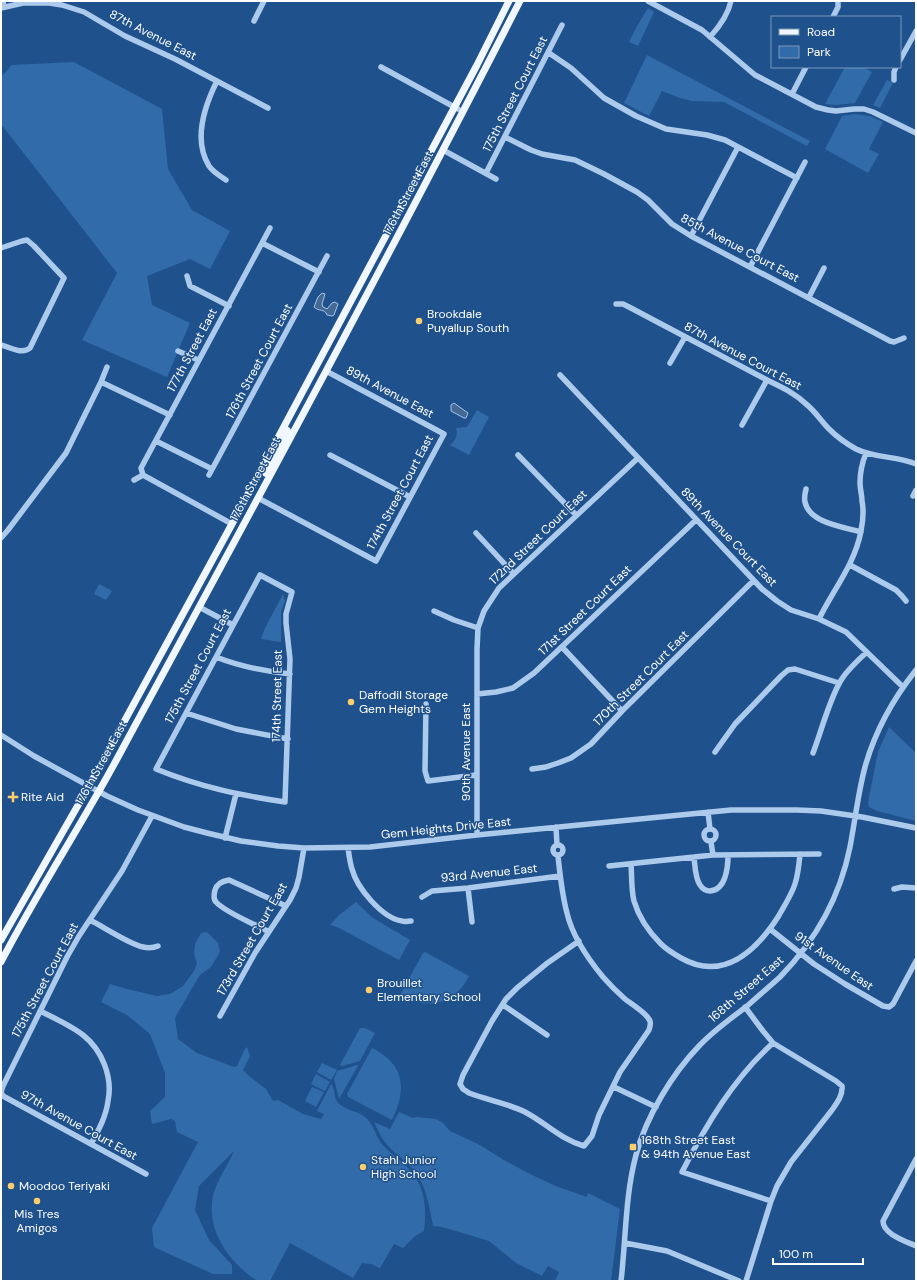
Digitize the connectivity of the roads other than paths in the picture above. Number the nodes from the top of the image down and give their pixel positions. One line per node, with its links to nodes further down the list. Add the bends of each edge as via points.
1 (264, 1): 9 (street)
2 (509, 1): 22 (main road, 176th Street East)
3 (520, 1): 26 (main road, 176th Street East)
4 (648, 1): 12 (street)
5 (731, 1): 12 (street, via 724,19)
6 (838, 2): 8 (street)
7 (3, 5): 19 (street, 87th Avenue East, via 49,2 74,8)
8 (834, 16)
9 (254, 21)
10 (562, 26): 13 (street, 175th Street Court East)
11 (916, 31): 14 (street)
12 (710, 37): 20 (street, via 755,75)
13 (548, 53): 24 (street, 175th Street Court East); 25 (street, via 571,68 604,98 636,116 666,129 707,135)
14 (901, 58)
15 (381, 67): 22 (street)
16 (805, 68): 20 (street)
17 (896, 68): 18 (street)
18 (894, 80)
19 (217, 81): 21 (street, 87th Avenue East); 31 (street, via 205,112 202,140 209,165)
20 (792, 94): 23 (street, via 828,110 864,109)
21 (268, 108)
22 (456, 108): 26 (main road, via 443,137); 41 (main road, 176th Street East)
23 (916, 134)
24 (505, 137): 28 (street, 175th Street Court East); 33 (street, 85th Avenue Court East, via 542,154 575,160 620,182 644,197 672,224)
25 (738, 147): 29 (street); 33 (street)
26 (443, 150): 28 (street); 52 (main road, 176th Street East)
27 (805, 162): 29 (street)
28 (486, 173): 30 (street)
29 (797, 178): 37 (street)
30 (496, 179)
31 (226, 180)
32 (270, 228): 34 (street, 177th Street East)
33 (691, 236): 37 (street, 85th Avenue Court East)
34 (262, 243): 39 (street); 44 (street, 177th Street East)
35 (1, 248): 47 (street, via 28,240 64,278 30,348 22,351)
36 (328, 256): 39 (street, 176th Street Court East)
37 (750, 267): 42 (street, 85th Avenue Court East)
38 (824, 268): 42 (street)
39 (319, 272): 66 (street, 176th Street Court East)
40 (187, 276): 44 (street, via 190,286)
41 (354, 296): 52 (main road, via 357,302 333,347); 56 (main road, 176th Street East)
42 (809, 297): 46 (street, 85th Avenue Court East, via 890,341)
43 (616, 304): 45 (street, 87th Avenue Court East, via 623,304)
44 (228, 306): 49 (street, 177th Street East)
45 (685, 337): 50 (street); 54 (street, 87th Avenue Court East)
46 (904, 338)
47 (1, 345)
48 (178, 351): 49 (street)
49 (198, 360): 57 (street, 177th Street East)
50 (670, 363)
51 (107, 366): 55 (street)
52 (326, 369): 59 (street, 89th Avenue East); 74 (main road, 176th Street East)
53 (560, 375): 64 (street, 89th Avenue Court East)
54 (767, 380): 58 (street); 61 (street, 87th Avenue Court East, via 788,390 806,403 838,437)
55 (101, 382): 57 (street); 80 (street, via 66,453)
56 (294, 408): 74 (main road, via 284,437 255,492); 77 (main road, 176th Street East)
57 (170, 415): 60 (street, 177th Street East)
58 (742, 425)
59 (444, 434): 73 (street, 174th Street Court East)
60 (156, 441): 66 (street); 68 (street, 177th Street East, via 141,468)
61 (866, 453): 65 (street, 87th Avenue Court East); 78 (street, via 860,472 863,511)
62 (518, 454): 75 (street)
63 (330, 455): 73 (street)
64 (638, 458): 75 (street, 172nd Street Court East); 76 (street, 89th Avenue Court East)
65 (916, 464)
66 (212, 470): 67 (street, 176th Street Court East)
67 (209, 475)
68 (143, 476): 69 (street); 77 (street)
69 (134, 480)
70 (806, 489): 78 (street, via 805,502 814,516)
71 (916, 490): 72 (street)
72 (913, 496)
73 (410, 497): 74 (street, 174th Street Court East, via 376,561)
74 (258, 498): 85 (main road, 176th Street East)
75 (576, 515): 82 (street, 172nd Street Court East)
76 (696, 520): 84 (street, 89th Avenue Court East); 92 (street, 171st Street Court East)
77 (232, 524): 85 (main road, via 235,529 216,565); 109 (main road, 176th Street East)
78 (861, 532): 81 (street)
79 (476, 533): 82 (street)
80 (1, 538)
81 (850, 565): 86 (street, via 896,590); 89 (street)
82 (514, 574): 91 (street, 172nd Street Court East, via 491,599)
83 (260, 575): 90 (street, 175th Street Court East); 96 (street, 174th Street East, via 292,592 286,614)
84 (753, 581): 89 (street, 89th Avenue Court East, via 784,606); 101 (street, 170th Street Court East)
85 (212, 584): 87 (main road, 176th Street East)
86 (906, 601)
87 (199, 607): 90 (street); 110 (main road, 176th Street East)
88 (434, 611): 91 (street)
89 (819, 619): 93 (street, 89th Avenue Court East, via 846,632)
90 (232, 625): 94 (street, 175th Street Court East)
91 (478, 628): 99 (street, 172nd Street Court East)
92 (562, 647): 99 (street, 171st Street Court East, via 513,688); 101 (street)
93 (868, 652): 97 (street); 98 (street, 89th Avenue Court East)
94 (216, 657): 96 (street, via 259,670); 102 (street, 175th Street Court East)
95 (916, 670): 98 (street, 168th Street East)
96 (290, 674): 104 (street, 174th Street East)
97 (839, 683): 105 (street, via 794,669 788,670 744,714); 106 (street)
98 (903, 687): 114 (street, 168th Street East, via 891,705 875,739 864,771)
99 (477, 694): 108 (street, 90th Avenue East)
100 (426, 704): 108 (street, via 425,771 428,781)
101 (622, 711): 107 (street, 170th Street Court East, via 583,750 558,763)
102 (186, 713): 104 (street, via 236,729); 111 (street, 175th Street Court East, via 156,768 192,783)
103 (1, 735): 109 (street, Gem Heights Drive East)
104 (288, 739): 111 (street, 174th Street East, via 286,802)
105 (715, 752)
106 (814, 753)
107 (532, 768)
108 (476, 775): 118 (street, 90th Avenue East)
109 (89, 786): 110 (street, Gem Heights Drive East); 141 (main road, 176th Street East)
110 (99, 791): 113 (street, Gem Heights Drive East); 146 (main road, 176th Street East)
111 (236, 794): 119 (street)
112 (708, 812): 114 (street, Gem Heights Drive East, via 797,810); 115 (street, Gem Heights Drive East); 117 (street)
113 (152, 816): 119 (street, Gem Heights Drive East); 136 (street, 175th Street Court East, via 125,866)
114 (855, 816): 116 (street, Gem Heights Drive East); 144 (street, 168th Street East, via 847,861 837,892 819,927)
115 (556, 827): 118 (street, Gem Heights Drive East); 130 (street, via 558,845 553,851 558,856)
116 (916, 828)
117 (710, 829): 120 (street, via 704,836); 120 (street, via 717,834 716,839)
118 (477, 835): 122 (street, Gem Heights Drive East)
119 (225, 838): 121 (street, Gem Heights Drive East)
120 (711, 842): 125 (street)
121 (304, 848): 122 (street, Gem Heights Drive East); 135 (street, 173rd Street Court East, via 296,888)
122 (348, 848): 137 (street, via 352,870 362,890 376,906 391,916 401,921)
123 (800, 854): 124 (street); 126 (street); 139 (street, via 795,883 785,906)
124 (819, 854)
125 (713, 855): 126 (street); 127 (street)
126 (728, 855): 127 (street, via 722,884 712,891 700,885)
127 (694, 857): 128 (street)
128 (631, 864): 129 (street); 139 (street, via 634,900 641,919 664,947 678,957 702,967 723,965 739,959)
129 (609, 866)
130 (560, 876): 131 (street, 93rd Avenue East); 142 (street, via 567,914)
131 (468, 888): 134 (street, 93rd Avenue East, via 432,891); 138 (street)
132 (916, 888): 133 (street)
133 (894, 889)
134 (422, 897)
135 (286, 906): 140 (street, 173rd Street Court East); 140 (street, via 229,880 216,886 214,895 217,902)
136 (90, 920): 143 (street, via 143,947); 149 (street, 175th Street Court East, via 67,957)
137 (412, 922)
138 (472, 922)
139 (770, 929): 144 (street, 91st Avenue East)
140 (269, 932): 150 (street, 173rd Street Court East, via 255,952)
141 (1, 940)
142 (579, 941): 147 (street, via 518,987); 153 (street, via 612,987 650,1021 646,1036 627,1060)
143 (158, 946)
144 (801, 953): 145 (street, 91st Avenue East, via 845,984 887,1007 893,1004); 148 (street, 168th Street East, via 780,977)
145 (916, 961)
146 (1, 962)
147 (503, 1005): 151 (street); 153 (street, via 460,1080 461,1087 469,1093 525,1112 554,1132 584,1146 592,1136 601,1111)
148 (745, 1007): 152 (street); 155 (street, 168th Street East, via 700,1046 678,1072)
149 (40, 1011): 154 (street, 175th Street Court East, via 3,1086); 156 (street, via 84,1035 105,1064 108,1074 108,1102 103,1120)
150 (220, 1016)
151 (547, 1035)
152 (773, 1043): 159 (street, via 836,1081 842,1086 842,1090 837,1103 784,1173); 159 (street, via 759,1055 715,1113 682,1172)
153 (614, 1087): 155 (street)
154 (3, 1096): 156 (street, 97th Avenue Court East)
155 (656, 1107): 160 (street, 168th Street East, via 636,1155)
156 (91, 1144): 158 (street, 97th Avenue Court East)
157 (916, 1159): 161 (street, via 883,1221 888,1232)
158 (146, 1174)
159 (771, 1201): 164 (street)
160 (625, 1243): 162 (street, 168th Street East); 163 (street, via 667,1251)
161 (916, 1246)
162 (621, 1281)
163 (739, 1281)
164 (746, 1281)

